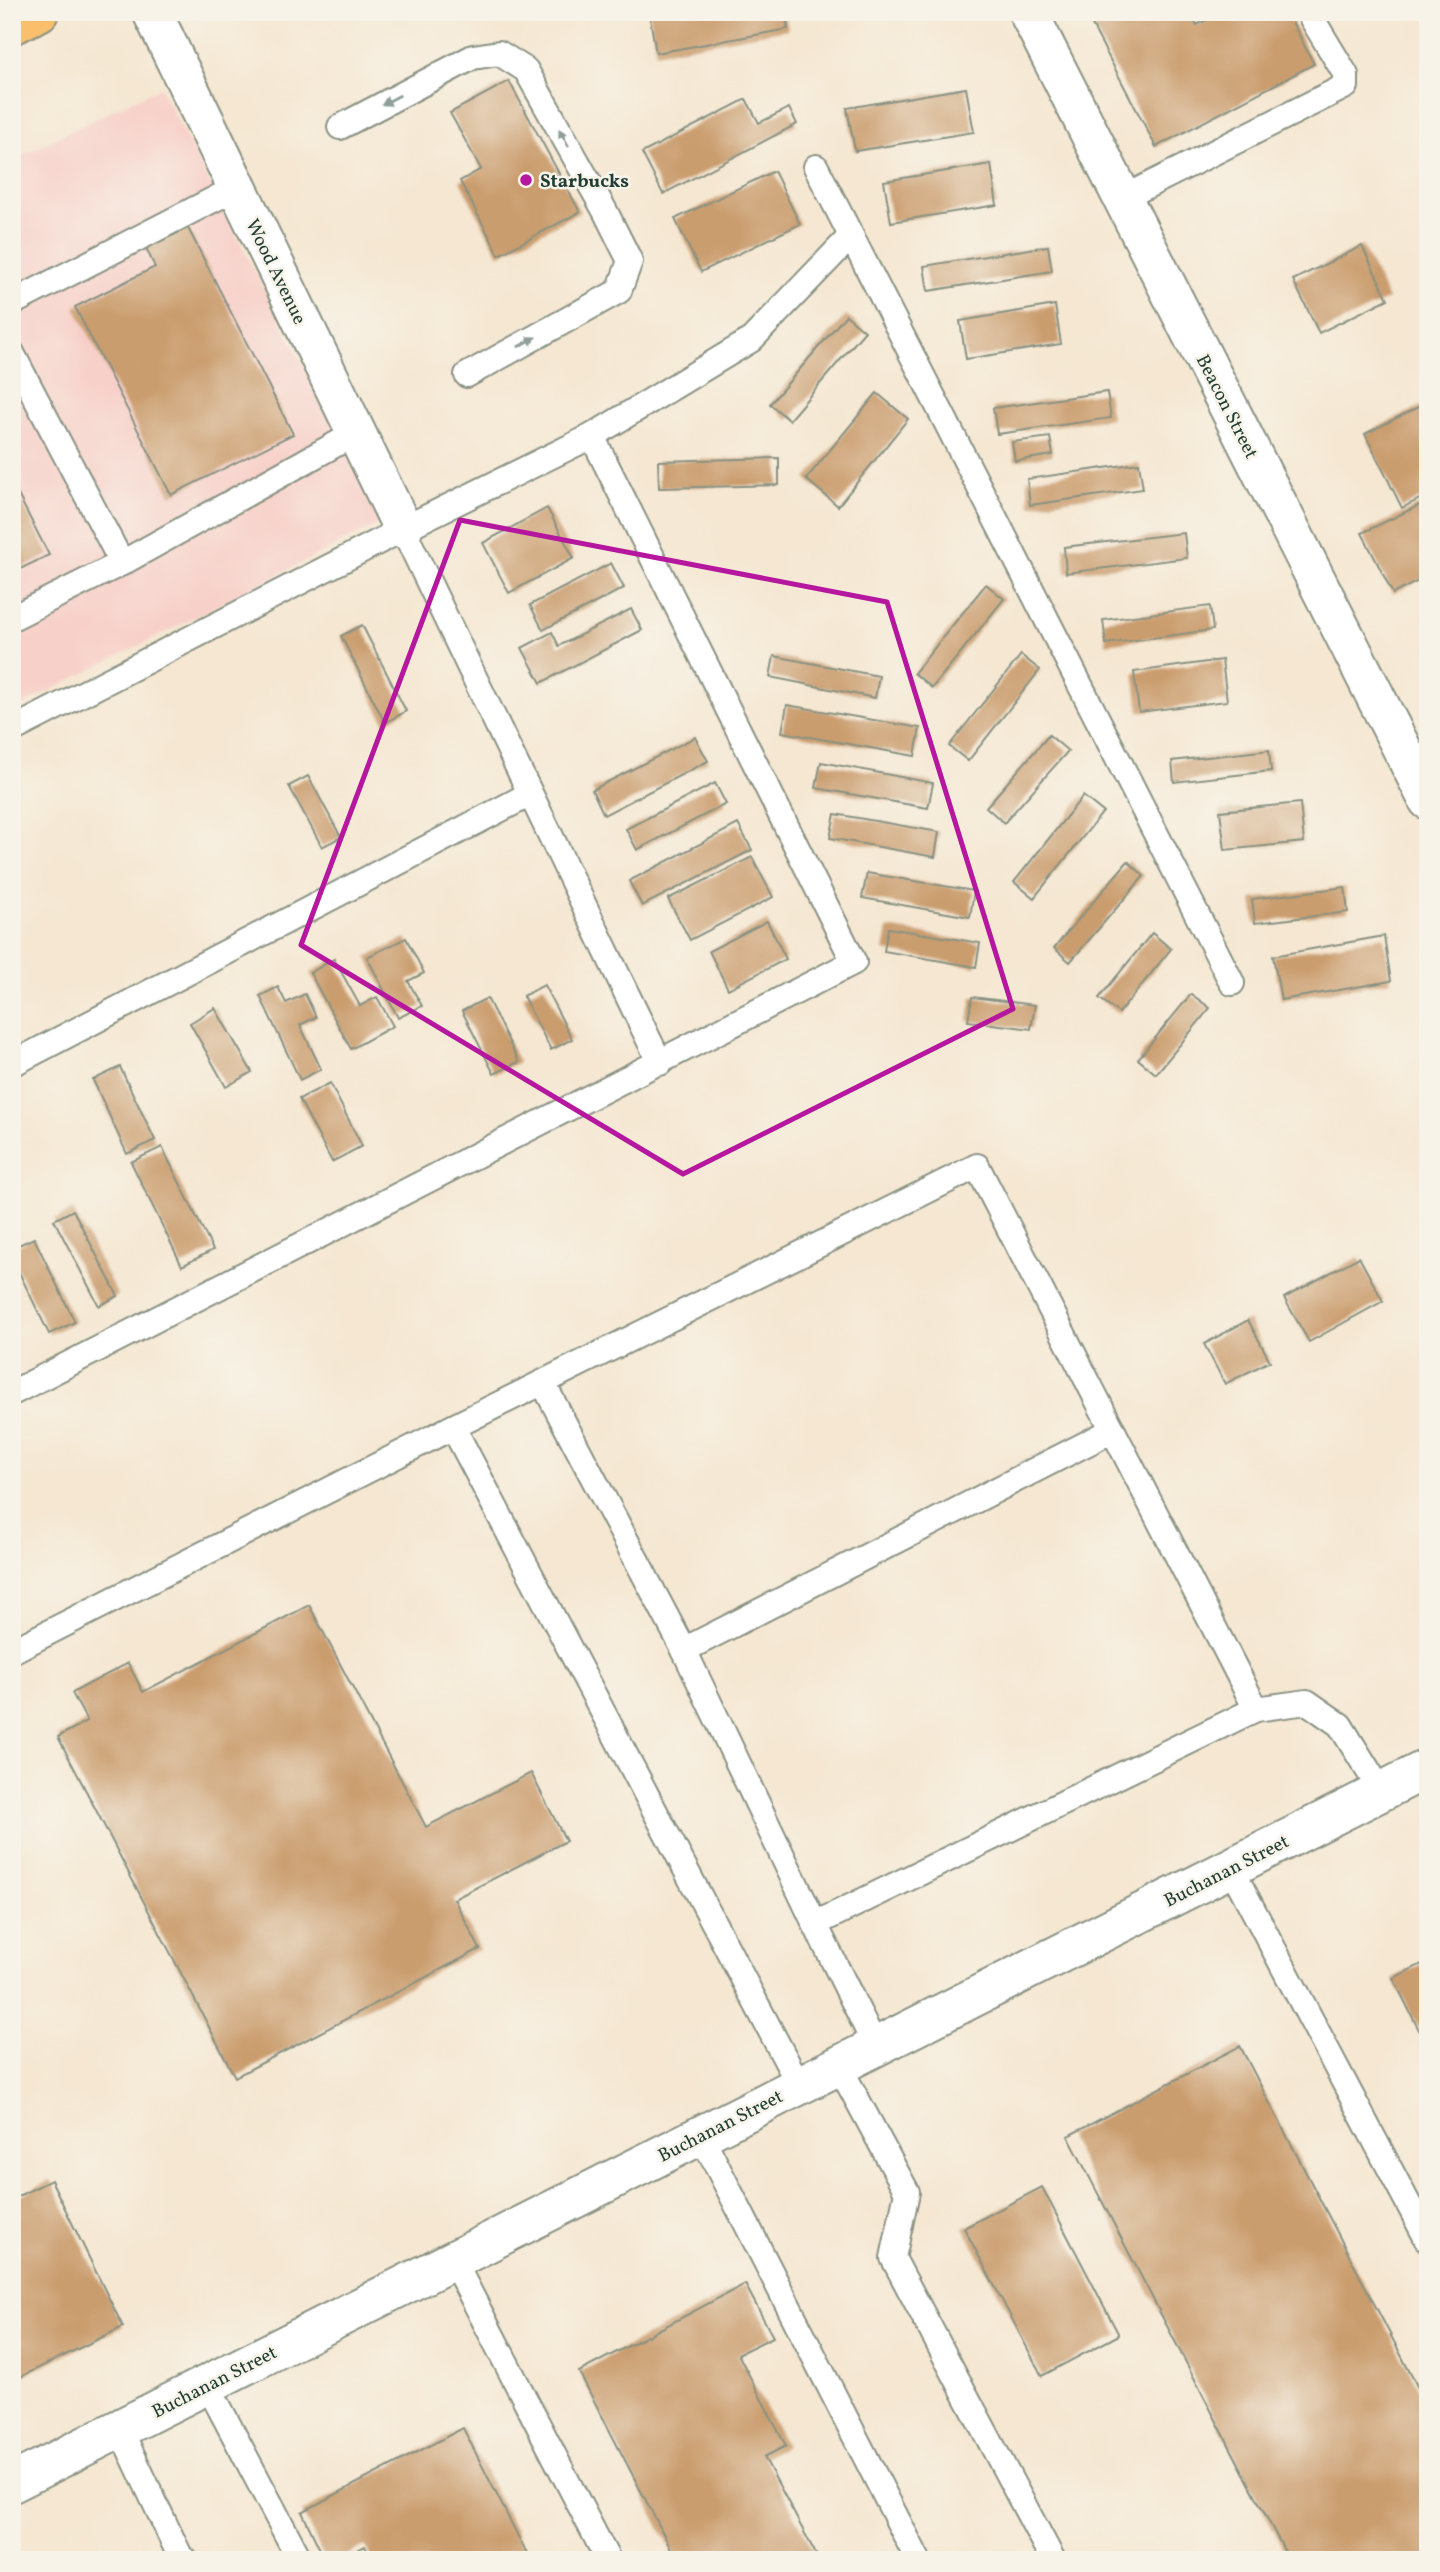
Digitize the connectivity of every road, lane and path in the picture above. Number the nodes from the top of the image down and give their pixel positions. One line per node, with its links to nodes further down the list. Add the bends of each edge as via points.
1 (39, 12): 5 (main road)
2 (152, 12): 8 (street, Wood Avenue)
3 (1028, 12): 9 (street, Beacon Street)
4 (1308, 12): 9 (lane, via 1346,75 1346,86)
5 (12, 25)
6 (340, 127): 13 (lane, one-way to 6, via 619,291 630,261 605,211 526,70 499,53 472,57)
7 (816, 167): 10 (lane)
8 (236, 188): 11 (lane); 14 (street, Wood Avenue)
9 (1123, 198): 21 (street, Beacon Street)
10 (851, 236): 15 (lane, via 751,340); 22 (lane)
11 (12, 303)
12 (12, 353): 17 (lane)
13 (467, 375)
14 (356, 433): 16 (street, Wood Avenue); 17 (lane)
15 (592, 436): 16 (lane); 23 (lane, via 854,962)
16 (403, 529): 19 (lane); 20 (lane)
17 (122, 563): 18 (lane)
18 (12, 618)
19 (12, 730)
20 (530, 793): 23 (lane); 24 (lane)
21 (1428, 800)
22 (1232, 983)
23 (660, 1063): 26 (lane)
24 (12, 1064)
25 (542, 1383): 27 (lane); 28 (lane, via 977,1166); 29 (lane)
26 (12, 1393)
27 (453, 1427): 30 (lane); 38 (lane)
28 (1113, 1430): 29 (lane); 31 (lane)
29 (684, 1650): 35 (lane)
30 (12, 1651)
31 (1256, 1709): 33 (lane, via 1307,1702 1340,1725); 35 (lane)
32 (1428, 1768): 33 (street, Buchanan Street)
33 (1381, 1791): 34 (street, Buchanan Street)
34 (1231, 1868): 36 (street, Buchanan Street); 40 (lane)
35 (815, 1924): 36 (lane)
36 (876, 2047): 37 (street, Buchanan Street)
37 (839, 2066): 38 (street, Buchanan Street); 49 (lane, via 907,2192 893,2258)
38 (799, 2085): 39 (street, Buchanan Street)
39 (701, 2136): 41 (street, Buchanan Street); 48 (lane)
40 (1428, 2241)
41 (453, 2260): 42 (street, Buchanan Street); 47 (lane)
42 (207, 2384): 43 (street, Buchanan Street); 46 (lane)
43 (120, 2429): 44 (street, Buchanan Street); 45 (lane, via 180,2556)
44 (12, 2483)
45 (186, 2560)
46 (300, 2560)
47 (608, 2560)
48 (918, 2560)
49 (1053, 2560)

